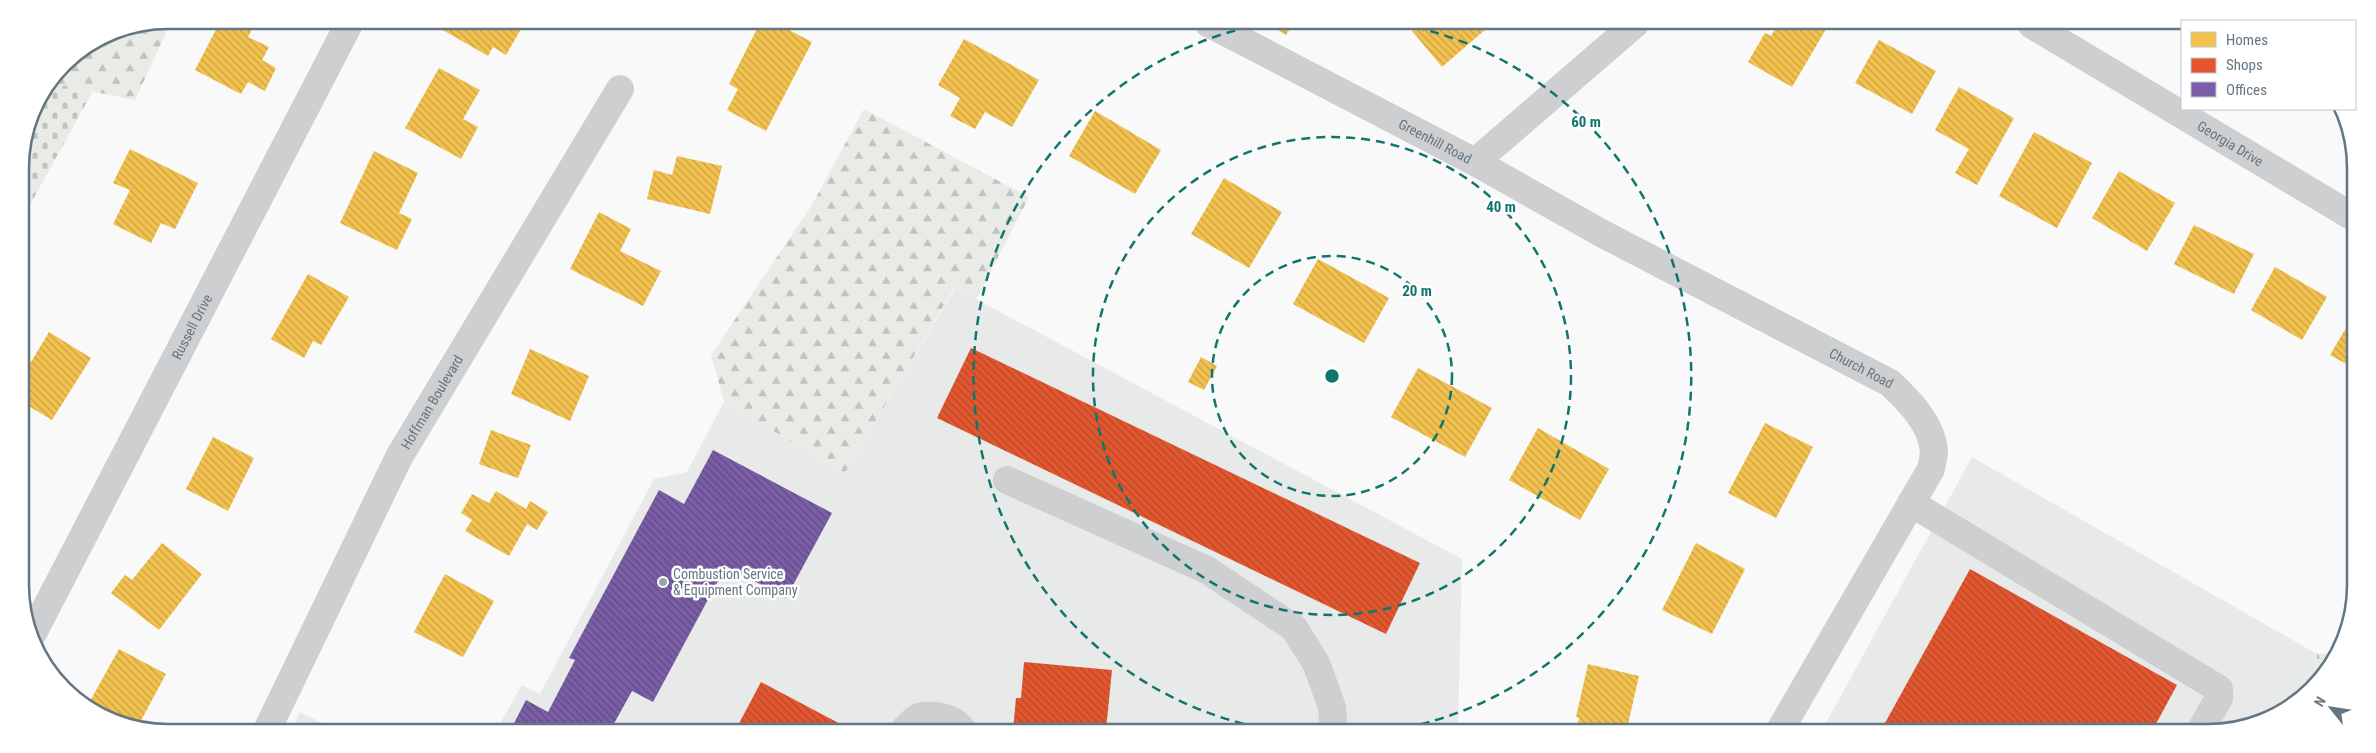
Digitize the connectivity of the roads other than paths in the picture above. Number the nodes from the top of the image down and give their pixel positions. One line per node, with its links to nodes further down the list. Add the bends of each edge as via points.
1 (346, 29): 10 (street, Russell Drive)
2 (1221, 29): 6 (street, Greenhill Road)
3 (1629, 29): 6 (street, Greenhill Road)
4 (2039, 29): 7 (street, Georgia Drive)
5 (620, 89): 11 (street, Hoffman Boulevard, via 399,457)
6 (1475, 162): 9 (street, Church Road, via 1603,234 1890,383 1912,405 1929,433 1934,451 1931,469)
7 (2347, 213)
8 (1007, 480): 14 (street, via 1207,570 1294,628 1316,663 1332,707)
9 (1911, 503): 15 (street, Church Road); 16 (street, via 2219,689 2219,698)
10 (35, 628)
11 (270, 724)
12 (910, 724): 13 (street, via 918,717 939,716)
13 (956, 724)
14 (1333, 724)
15 (1784, 724)
16 (2204, 724)

